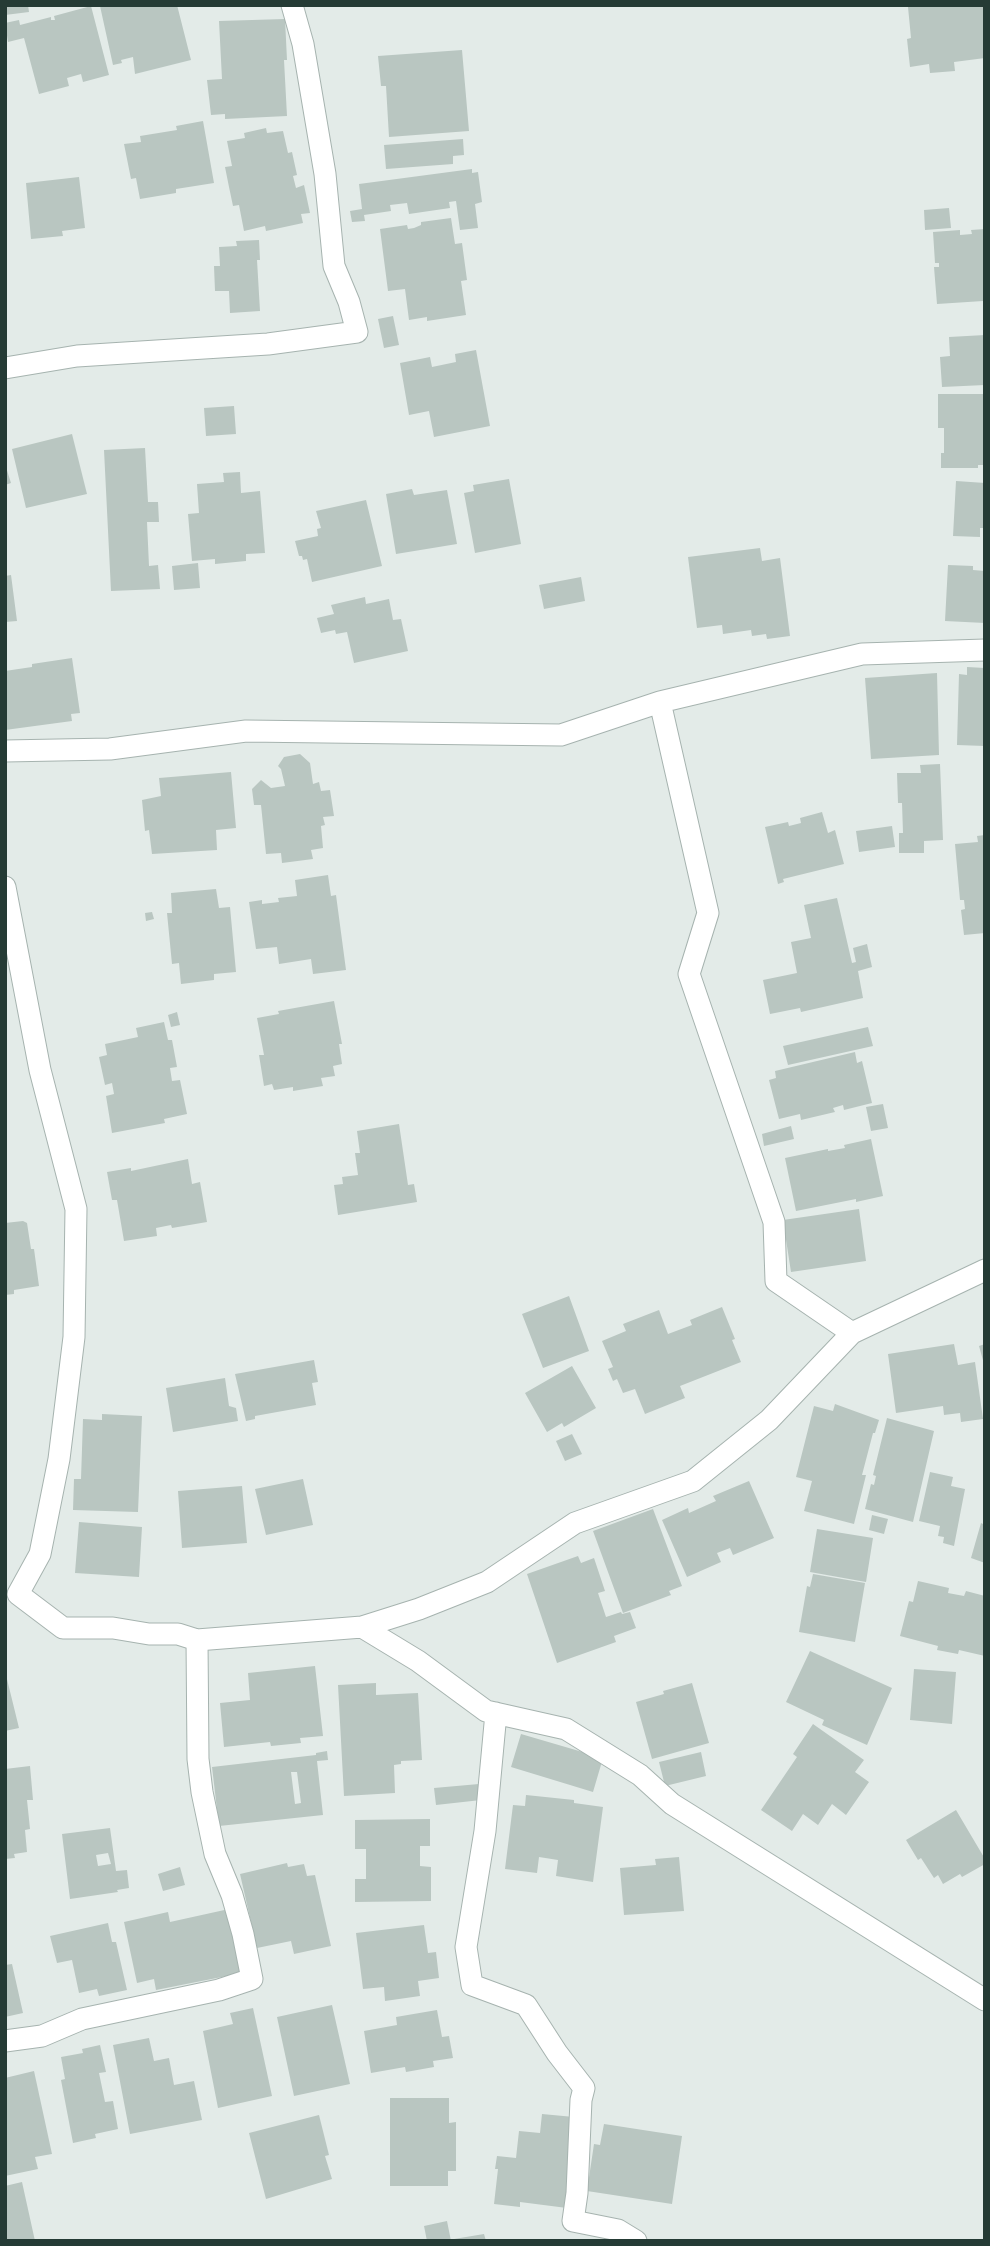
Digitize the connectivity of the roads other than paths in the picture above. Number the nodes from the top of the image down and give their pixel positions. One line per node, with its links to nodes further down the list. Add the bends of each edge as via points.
1 (292, 5): 2 (street, via 325,174 334,267 357,332 268,344 77,356)
2 (5, 368)
3 (985, 650): 4 (street, via 862,654)
4 (660, 702): 5 (street, via 561,734 246,731 110,750); 8 (street, via 708,913 689,974 774,1222 776,1281)
5 (5, 751)
6 (5, 887): 9 (street, via 40,1070 76,1209 74,1336 59,1459 40,1555)
7 (985, 1270): 8 (street)
8 (852, 1333): 10 (street, via 769,1420 693,1481 575,1523 487,1582)
9 (11, 1596): 11 (street, via 63,1628 113,1628)
10 (362, 1627): 11 (street); 12 (street, via 486,1711)
11 (197, 1640): 14 (street, via 202,1792 252,1979 208,1993 82,2019 42,2036)
12 (496, 1713): 13 (street, via 566,1729 640,1775 672,1804); 15 (street, via 485,1832 466,1947 472,1984 526,2005 584,2088 573,2221 618,2230)
13 (985, 2000)
14 (5, 2041)
15 (636, 2241)

